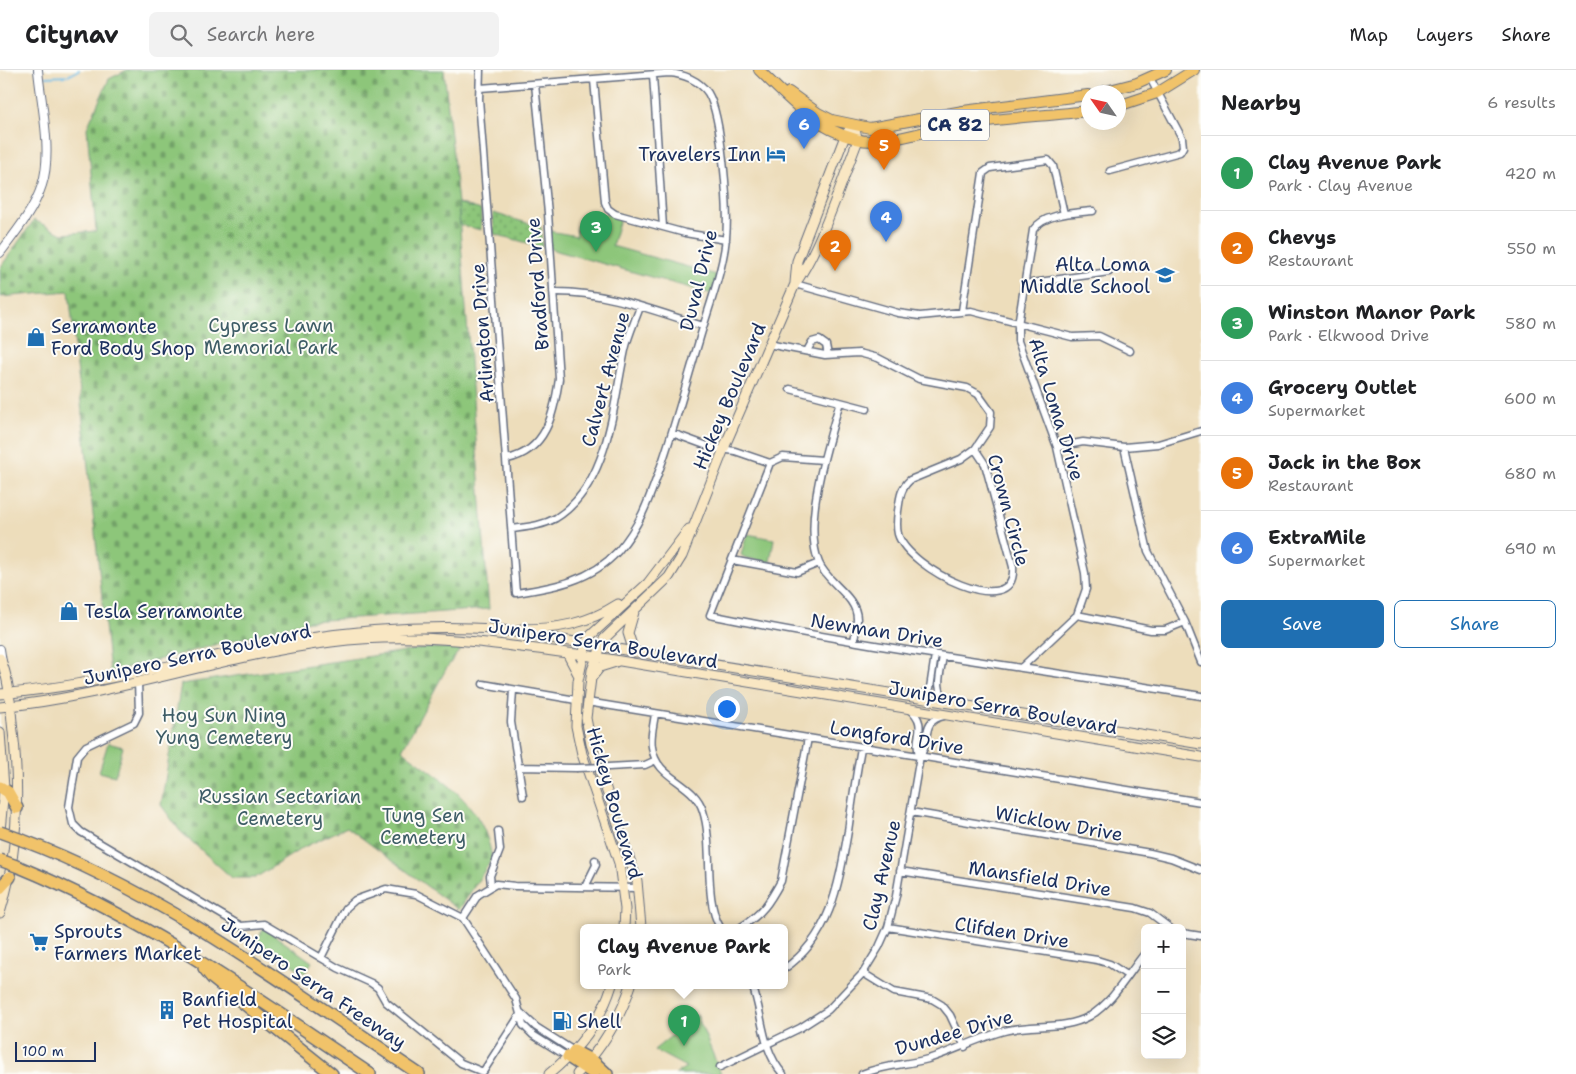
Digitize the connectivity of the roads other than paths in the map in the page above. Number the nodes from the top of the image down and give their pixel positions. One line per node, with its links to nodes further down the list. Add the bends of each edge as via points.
1 (38, 70): 25 (street, via 46,150 45,174 31,210)
2 (480, 70): 12 (street, Arlington Drive)
3 (759, 70): 18 (main road, CA 82, via 806,116)
4 (767, 70): 17 (main road, CA 82, via 794,97 818,113)
5 (1166, 70): 8 (main road)
6 (1194, 70): 13 (main road)
7 (654, 75): 9 (street, Duval Drive); 23 (street); 24 (street, Duval Drive, via 686,76 708,93 719,132 728,207)
8 (1150, 78): 11 (main road); 13 (street)
9 (594, 80): 10 (street, Duval Drive); 23 (street, via 605,202 614,214)
10 (535, 84): 12 (street, Duval Drive); 29 (street, Bradford Drive)
11 (1126, 85)
12 (480, 88): 47 (street, Arlington Drive)
13 (1157, 93): 15 (main road); 20 (street, via 1182,138 1180,152)
14 (1081, 96): 17 (main road, CA 82, via 962,111 870,128)
15 (1126, 103)
16 (1081, 112): 19 (main road, CA 82, via 954,125 876,141)
17 (853, 125): 18 (main road, Hickey Boulevard); 19 (main road)
18 (845, 136): 19 (main road, CA 82); 27 (main road, Hickey Boulevard, via 797,261)
19 (858, 140): 27 (main road, Hickey Boulevard, via 805,270)
20 (1110, 171)
21 (1093, 211): 22 (street, Alta Loma Drive)
22 (1064, 214): 28 (street, Alta Loma Drive, via 1037,223 1033,230); 31 (street, via 1053,166 1048,160 990,168 983,173)
23 (663, 227): 24 (street)
24 (726, 240): 33 (street, Duval Drive)
25 (0, 253)
26 (1109, 272): 28 (street)
27 (795, 284): 31 (street, via 898,313 920,316); 34 (main road, Hickey Boulevard)
28 (1025, 284): 32 (street, Alta Loma Drive)
29 (553, 292): 30 (street, via 589,294); 47 (street, Bradford Drive, via 558,379 556,400 546,428 532,449)
30 (640, 307): 33 (street); 51 (street, Calvert Avenue, via 626,349 616,407 592,474 573,505 555,518 540,525)
31 (962, 311): 32 (street)
32 (1018, 325): 36 (street, via 1072,336 1099,336); 43 (street, Alta Loma Drive, via 1021,351)
33 (703, 326): 42 (street, Duval Drive)
34 (768, 344): 35 (street, Crown Circle); 46 (main road, Hickey Boulevard)
35 (807, 351): 37 (street, Crown Circle); 37 (street, via 812,342 819,340 826,345)
36 (1130, 351)
37 (828, 354): 45 (street, Crown Circle, via 859,353 878,358 919,379 967,388 978,394 990,412 990,427)
38 (790, 388): 39 (street)
39 (840, 402): 40 (street); 48 (street)
40 (867, 409)
41 (1201, 431): 44 (street, via 1158,444)
42 (672, 434): 46 (street); 55 (street, Duval Drive, via 647,506 636,529 617,552 590,575 556,587)
43 (1057, 447): 44 (street, via 1083,442); 57 (street, Alta Loma Drive, via 1085,573 1086,589)
44 (1124, 447): 58 (street, via 1148,551)
45 (975, 448): 45 (street, Crown Circle, via 984,464 1013,568 1010,581 996,591 961,586 927,569 902,543 896,524 900,493 910,480 961,459)
46 (724, 450): 49 (street); 50 (main road, Hickey Boulevard)
47 (507, 459): 51 (street, Arlington Drive)
48 (823, 460): 49 (street, via 783,457); 53 (street, via 815,513 814,540)
49 (770, 463): 52 (street, Newman Drive)
50 (695, 521): 54 (main road, Hickey Boulevard); 56 (main road, Hickey Boulevard, via 676,567)
51 (512, 529): 55 (street, Arlington Drive)
52 (732, 560): 53 (street, via 797,572); 60 (street, Newman Drive, via 710,616)
53 (819, 563): 60 (street, via 856,613)
54 (640, 592): 59 (main road, via 602,614 575,624 544,629); 61 (main road, Hickey Boulevard, via 603,622)
55 (516, 593)
56 (636, 609): 62 (main road, Hickey Boulevard, via 610,632); 64 (main road, via 628,626)
57 (1077, 615): 58 (street, via 1151,630 1165,630); 73 (street, Alta Loma Drive)
58 (1186, 622): 72 (street)
59 (496, 628): 61 (main road, Junipero Serra Boulevard); 79 (main road, Junipero Serra Boulevard, via 433,627 329,635 93,682)
60 (854, 641): 66 (street, Newman Drive)
61 (586, 644): 62 (main road, Junipero Serra Boulevard); 67 (main road, Hickey Boulevard)
62 (600, 646): 64 (main road, Junipero Serra Boulevard); 69 (main road, Hickey Boulevard)
63 (0, 649): 70 (street)
64 (634, 652): 81 (main road, Junipero Serra Boulevard)
65 (566, 653): 67 (main road, Junipero Serra Boulevard); 74 (main road); 76 (main road, Junipero Serra Boulevard, via 445,638 353,640 279,650)
66 (935, 655): 68 (street, Newman Drive); 81 (street, via 930,688)
67 (584, 656): 69 (main road, Junipero Serra Boulevard); 74 (main road, Hickey Boulevard)
68 (943, 656): 73 (street, Newman Drive); 84 (street, via 938,689 942,698)
69 (595, 657): 71 (main road, Junipero Serra Boulevard); 75 (main road, Hickey Boulevard)
70 (1, 661): 79 (main road)
71 (617, 661): 75 (main road, via 600,667); 87 (main road, Junipero Serra Boulevard)
72 (1201, 662)
73 (1022, 667): 80 (street, Newman Drive)
74 (580, 676): 82 (main road, Hickey Boulevard)
75 (590, 679): 83 (main road, Hickey Boulevard)
76 (138, 682): 85 (main road, Junipero Serra Boulevard); 125 (street, via 139,713 134,723 86,746 77,757 70,792 73,824 89,839 241,926 264,924)
77 (483, 684): 78 (street)
78 (513, 690): 82 (street); 97 (street, via 510,712)
79 (4, 694): 85 (main road)
80 (1201, 696)
81 (916, 698): 84 (main road, Junipero Serra Boulevard)
82 (576, 700): 114 (main road, Hickey Boulevard, via 579,743 615,848)
83 (587, 702): 88 (street, Longford Drive); 113 (main road, Hickey Boulevard, via 590,744)
84 (951, 704): 92 (main road, Junipero Serra Boulevard)
85 (10, 706): 86 (main road, Junipero Serra Boulevard); 101 (main road, via 17,766)
86 (0, 707)
87 (909, 708): 89 (main road, Junipero Serra Boulevard); 94 (street, Clay Avenue, via 921,724 917,750)
88 (655, 713): 91 (street, Longford Drive); 96 (street, via 652,746)
89 (948, 716): 94 (street, Clay Avenue, via 934,718 930,722); 95 (main road, Junipero Serra Boulevard)
90 (0, 732): 98 (main road)
91 (808, 738): 93 (street, Longford Drive); 120 (street, via 781,881 759,916)
92 (1201, 744)
93 (860, 748): 94 (street, Longford Drive); 128 (street, via 839,885 828,918 815,939)
94 (920, 756): 100 (street, Longford Drive); 102 (street, Clay Avenue)
95 (1201, 757)
96 (656, 760): 97 (street, bridge, via 645,765 608,767); 119 (street, via 665,774 688,788 703,809 710,850 713,910)
97 (518, 767): 99 (street)
98 (2, 788): 101 (highway, via 12,797); 104 (main road)
99 (523, 796)
100 (1201, 802)
101 (17, 808): 109 (main road)
102 (911, 812): 107 (street, Wicklow Drive, via 1150,853); 108 (street, Clay Avenue)
103 (498, 831): 110 (street, via 500,850 490,876)
104 (0, 832): 143 (highway, Junipero Serra Freeway, bridge, via 99,873 183,918)
105 (0, 860): 127 (highway, bridge, via 105,906)
106 (595, 860): 111 (street, via 596,865)
107 (1201, 870)
108 (900, 871): 121 (street, Mansfield Drive, via 1135,908 1150,913); 122 (street, Clay Avenue)
109 (10, 877): 112 (highway); 115 (main road)
110 (491, 885): 111 (street); 116 (street, via 478,895)
111 (585, 887): 114 (street)
112 (0, 888)
113 (638, 888): 114 (street); 118 (main road, Hickey Boulevard)
114 (623, 890): 117 (main road, Hickey Boulevard)
115 (0, 913)
116 (463, 918): 125 (street, via 416,894 386,889 355,900 346,908); 134 (street, via 516,1000)
117 (624, 924)
118 (641, 924)
119 (719, 924)
120 (746, 924)
121 (1165, 924)
122 (888, 927): 129 (street, Clay Avenue); 130 (street, Clifden Drive, via 1097,960)
123 (1186, 934): 124 (street)
124 (1201, 936)
125 (321, 958): 140 (street, via 378,988 381,998 461,1063)
126 (1141, 958): 130 (street, Dundee Drive)
127 (197, 959): 141 (highway, via 212,978); 142 (highway)
128 (788, 965)
129 (863, 973): 135 (street, Clay Avenue, via 828,1010); 136 (street, via 894,992 932,999 942,1005)
130 (1128, 975): 136 (street, Dundee Drive, via 1107,1003 1089,1016 1057,1026 1004,1031)
131 (610, 989): 137 (main road, via 597,1019)
132 (629, 989): 138 (main road, via 617,1020)
133 (755, 989): 135 (street)
134 (521, 1013): 137 (street, via 527,1030); 140 (street)
135 (768, 1043): 139 (street, Clay Avenue); 147 (street, via 774,1062)
136 (964, 1047): 148 (street, Dundee Drive, via 926,1059 878,1067)
137 (571, 1054): 138 (highway); 144 (main road)
138 (584, 1067): 145 (highway); 146 (highway)
139 (720, 1067)
140 (485, 1073)
141 (332, 1074)
142 (370, 1074)
143 (419, 1074)
144 (549, 1074)
145 (594, 1074)
146 (607, 1074)
147 (783, 1074)
148 (862, 1074)

